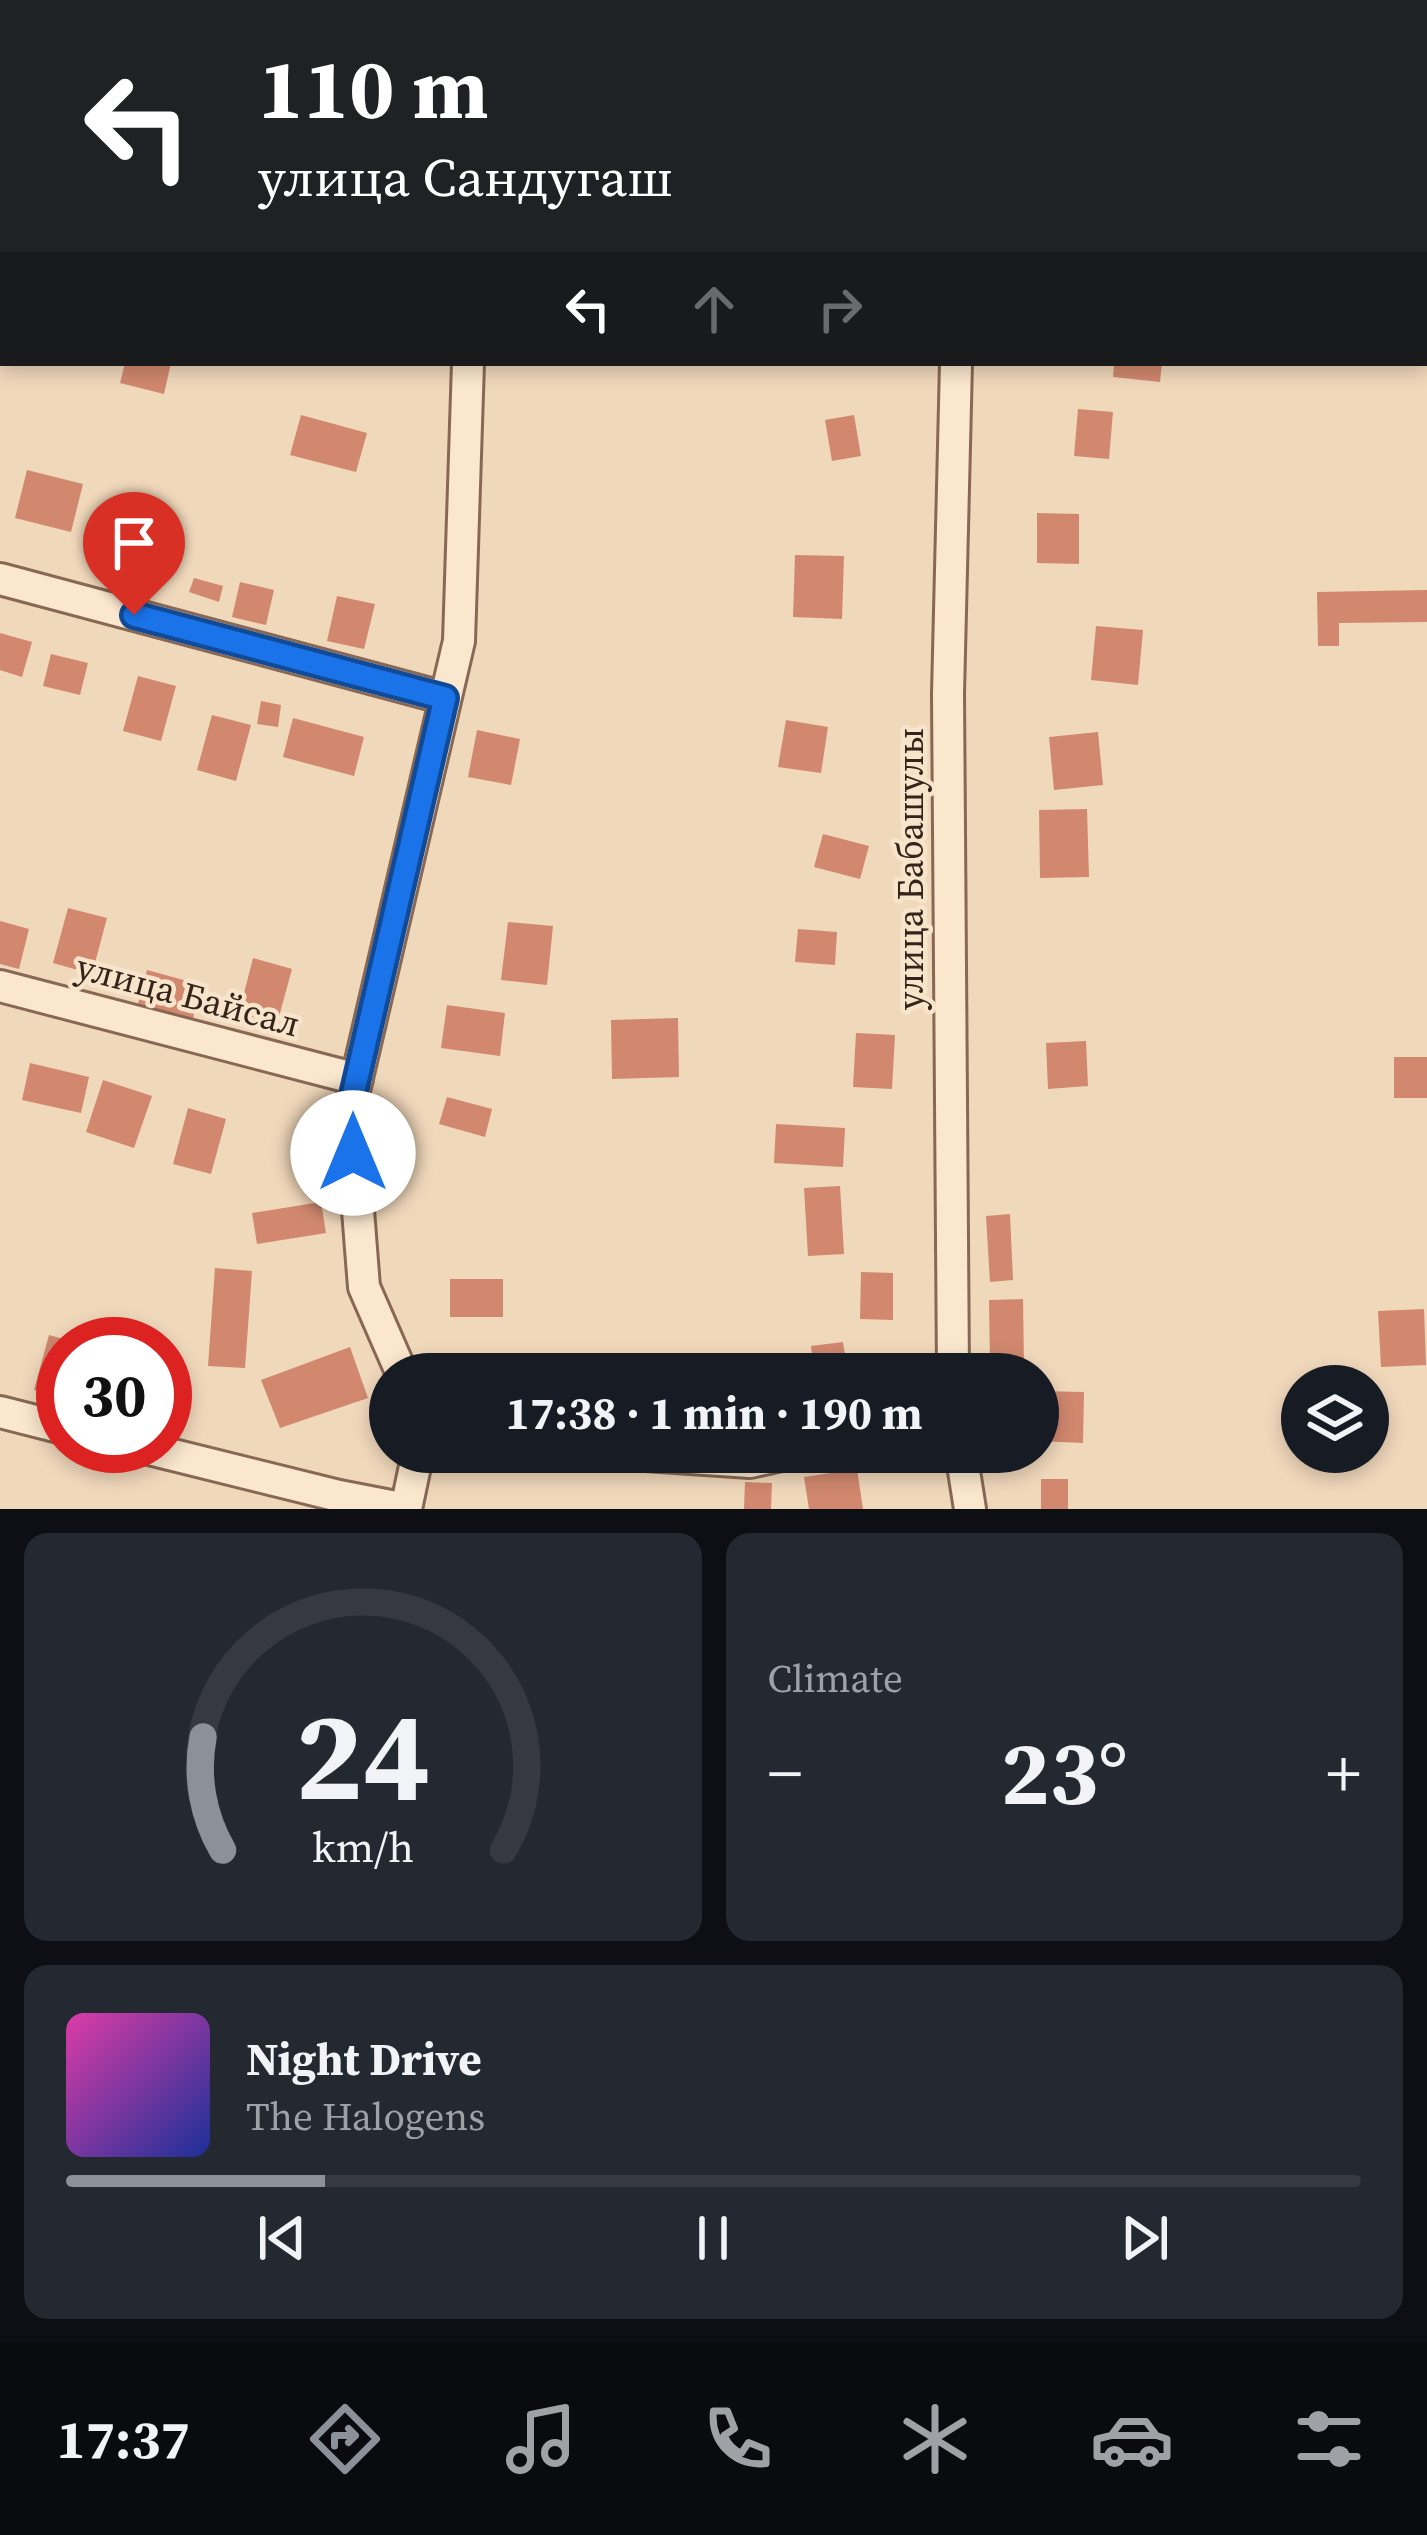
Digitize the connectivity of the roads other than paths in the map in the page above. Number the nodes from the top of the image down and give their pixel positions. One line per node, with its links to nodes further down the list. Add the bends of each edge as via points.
1 (468, 366): 4 (street, via 459,641)
2 (956, 366): 8 (street, улица Бабашулы, via 948,694)
3 (0, 579): 4 (street)
4 (445, 698): 6 (street)
5 (0, 986): 6 (street, улица Байсал)
6 (356, 1079): 7 (street, via 350,1108 364,1287)
7 (393, 1353)
8 (953, 1353)
9 (0, 1412): 10 (street)
10 (36, 1421)
11 (192, 1460): 14 (street)
12 (414, 1473): 14 (street)
13 (964, 1473): 15 (street)
14 (406, 1509)
15 (970, 1509)

